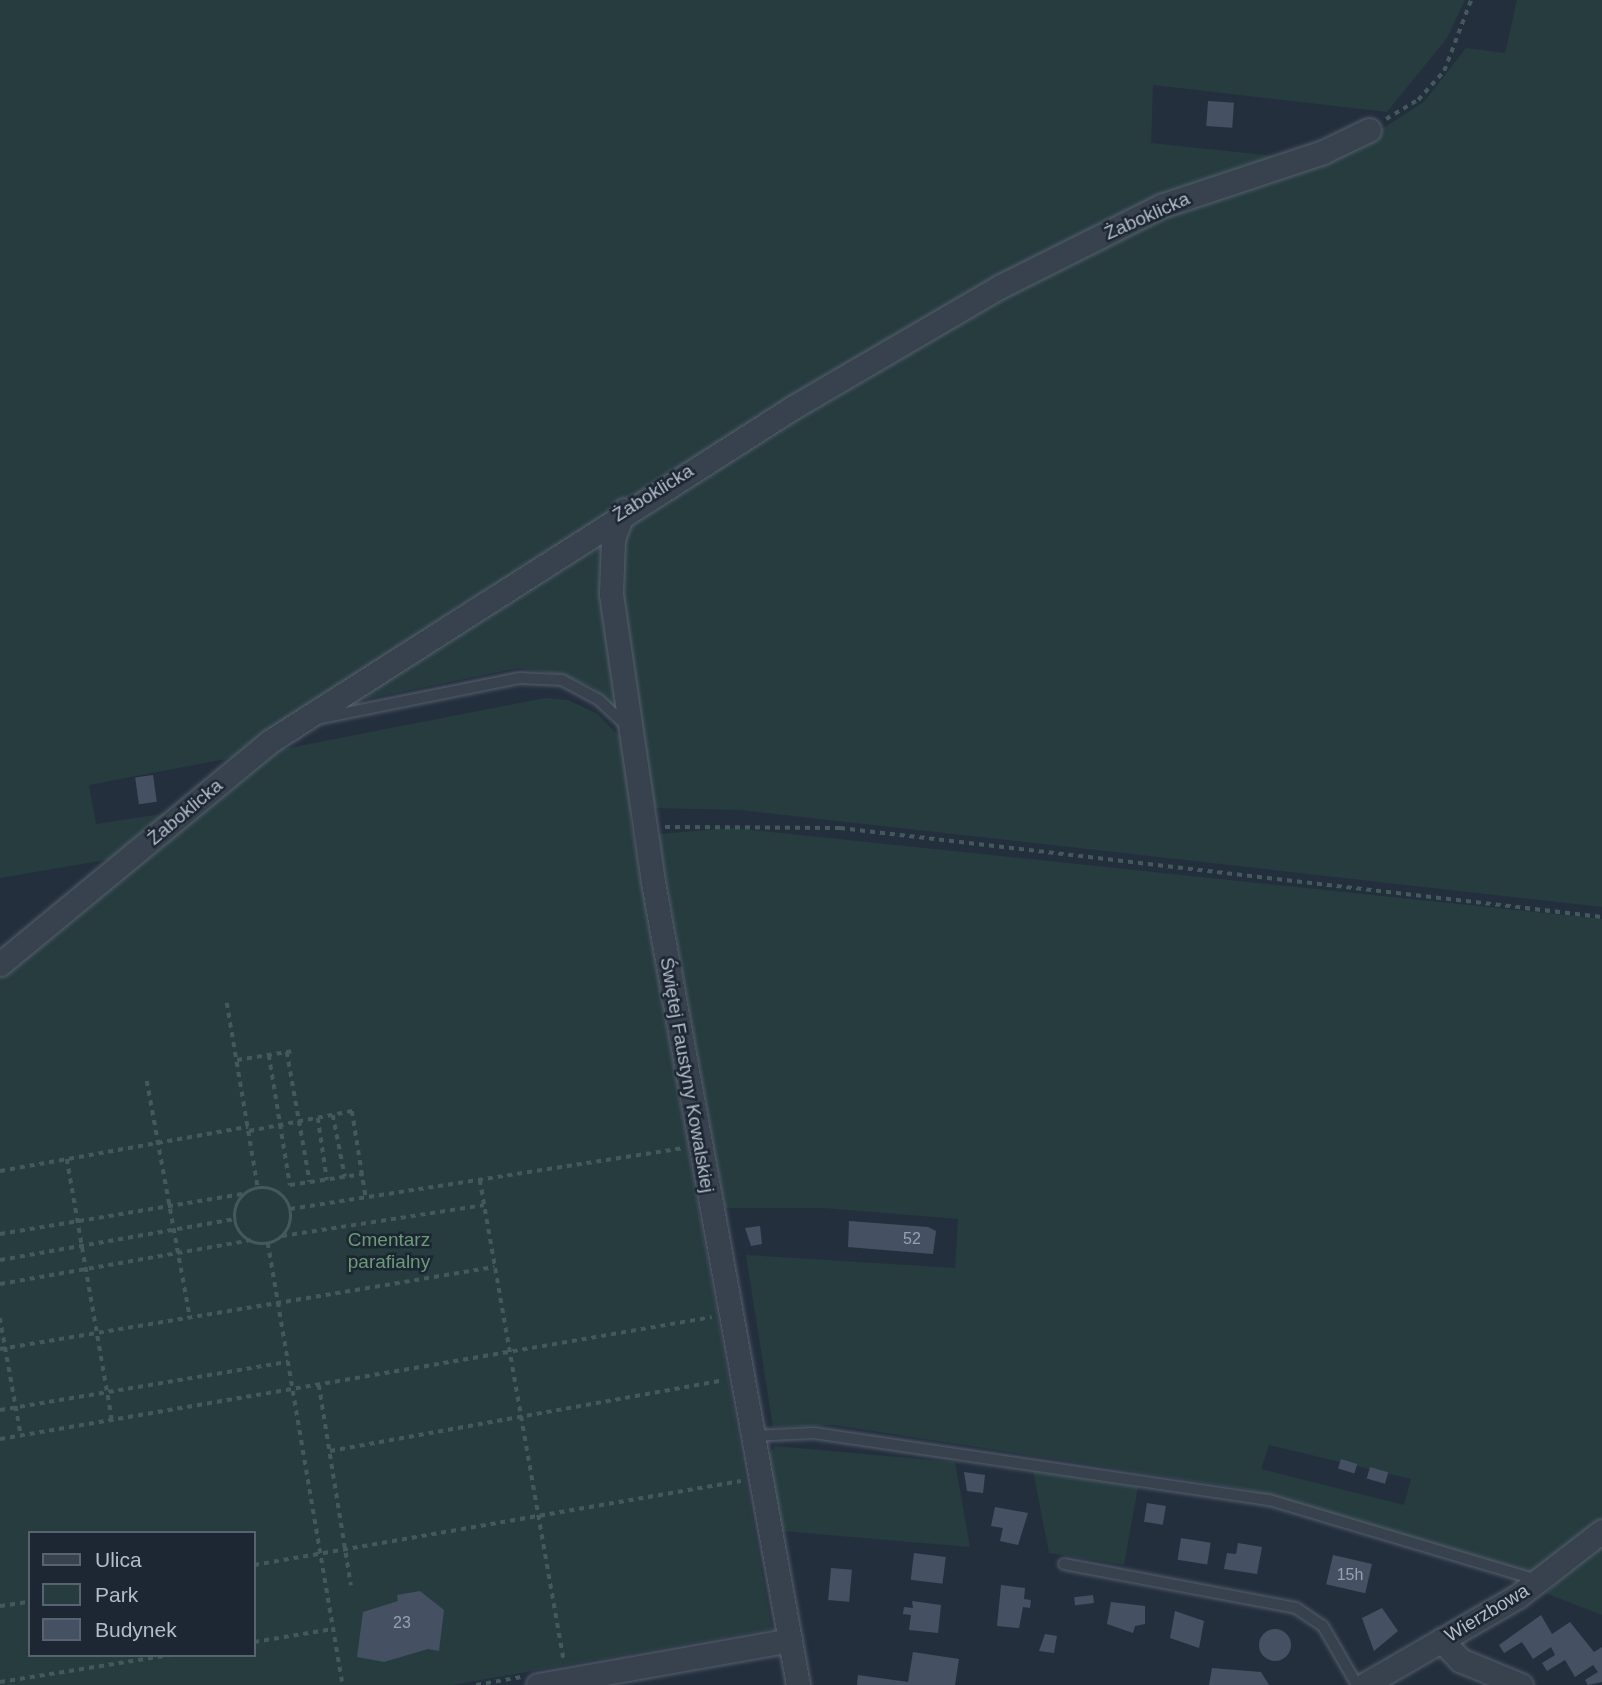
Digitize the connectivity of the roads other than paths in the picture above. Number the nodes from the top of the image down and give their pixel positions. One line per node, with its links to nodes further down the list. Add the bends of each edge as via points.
1 (1369, 130): 2 (street, Żaboklicka, via 1323,152 1161,206 1001,286)
2 (624, 510): 3 (street, Żaboklicka); 4 (street, Świętej Faustyny Kowalskiej, via 613,539 611,594)
3 (303, 722): 4 (lane, via 519,678 562,680 599,700); 5 (street, Żaboklicka, via 269,742)
4 (631, 730): 6 (street, Świętej Faustyny Kowalskiej)
5 (0, 964)
6 (750, 1436): 9 (lane, via 814,1433 1269,1500); 10 (street, Świętej Faustyny Kowalskiej)
7 (1602, 1531): 9 (street, Wierzbowa)
8 (1064, 1564): 14 (lane, via 1296,1608 1323,1626)
9 (1541, 1581): 11 (street, Wierzbowa)
10 (790, 1640): 12 (street); 13 (street, Świętej Faustyny Kowalskiej)
11 (1441, 1640): 15 (street, Wierzbowa); 16 (street, via 1460,1660)
12 (538, 1685)
13 (798, 1685)
14 (1357, 1685)
15 (1364, 1685)
16 (1521, 1685)

